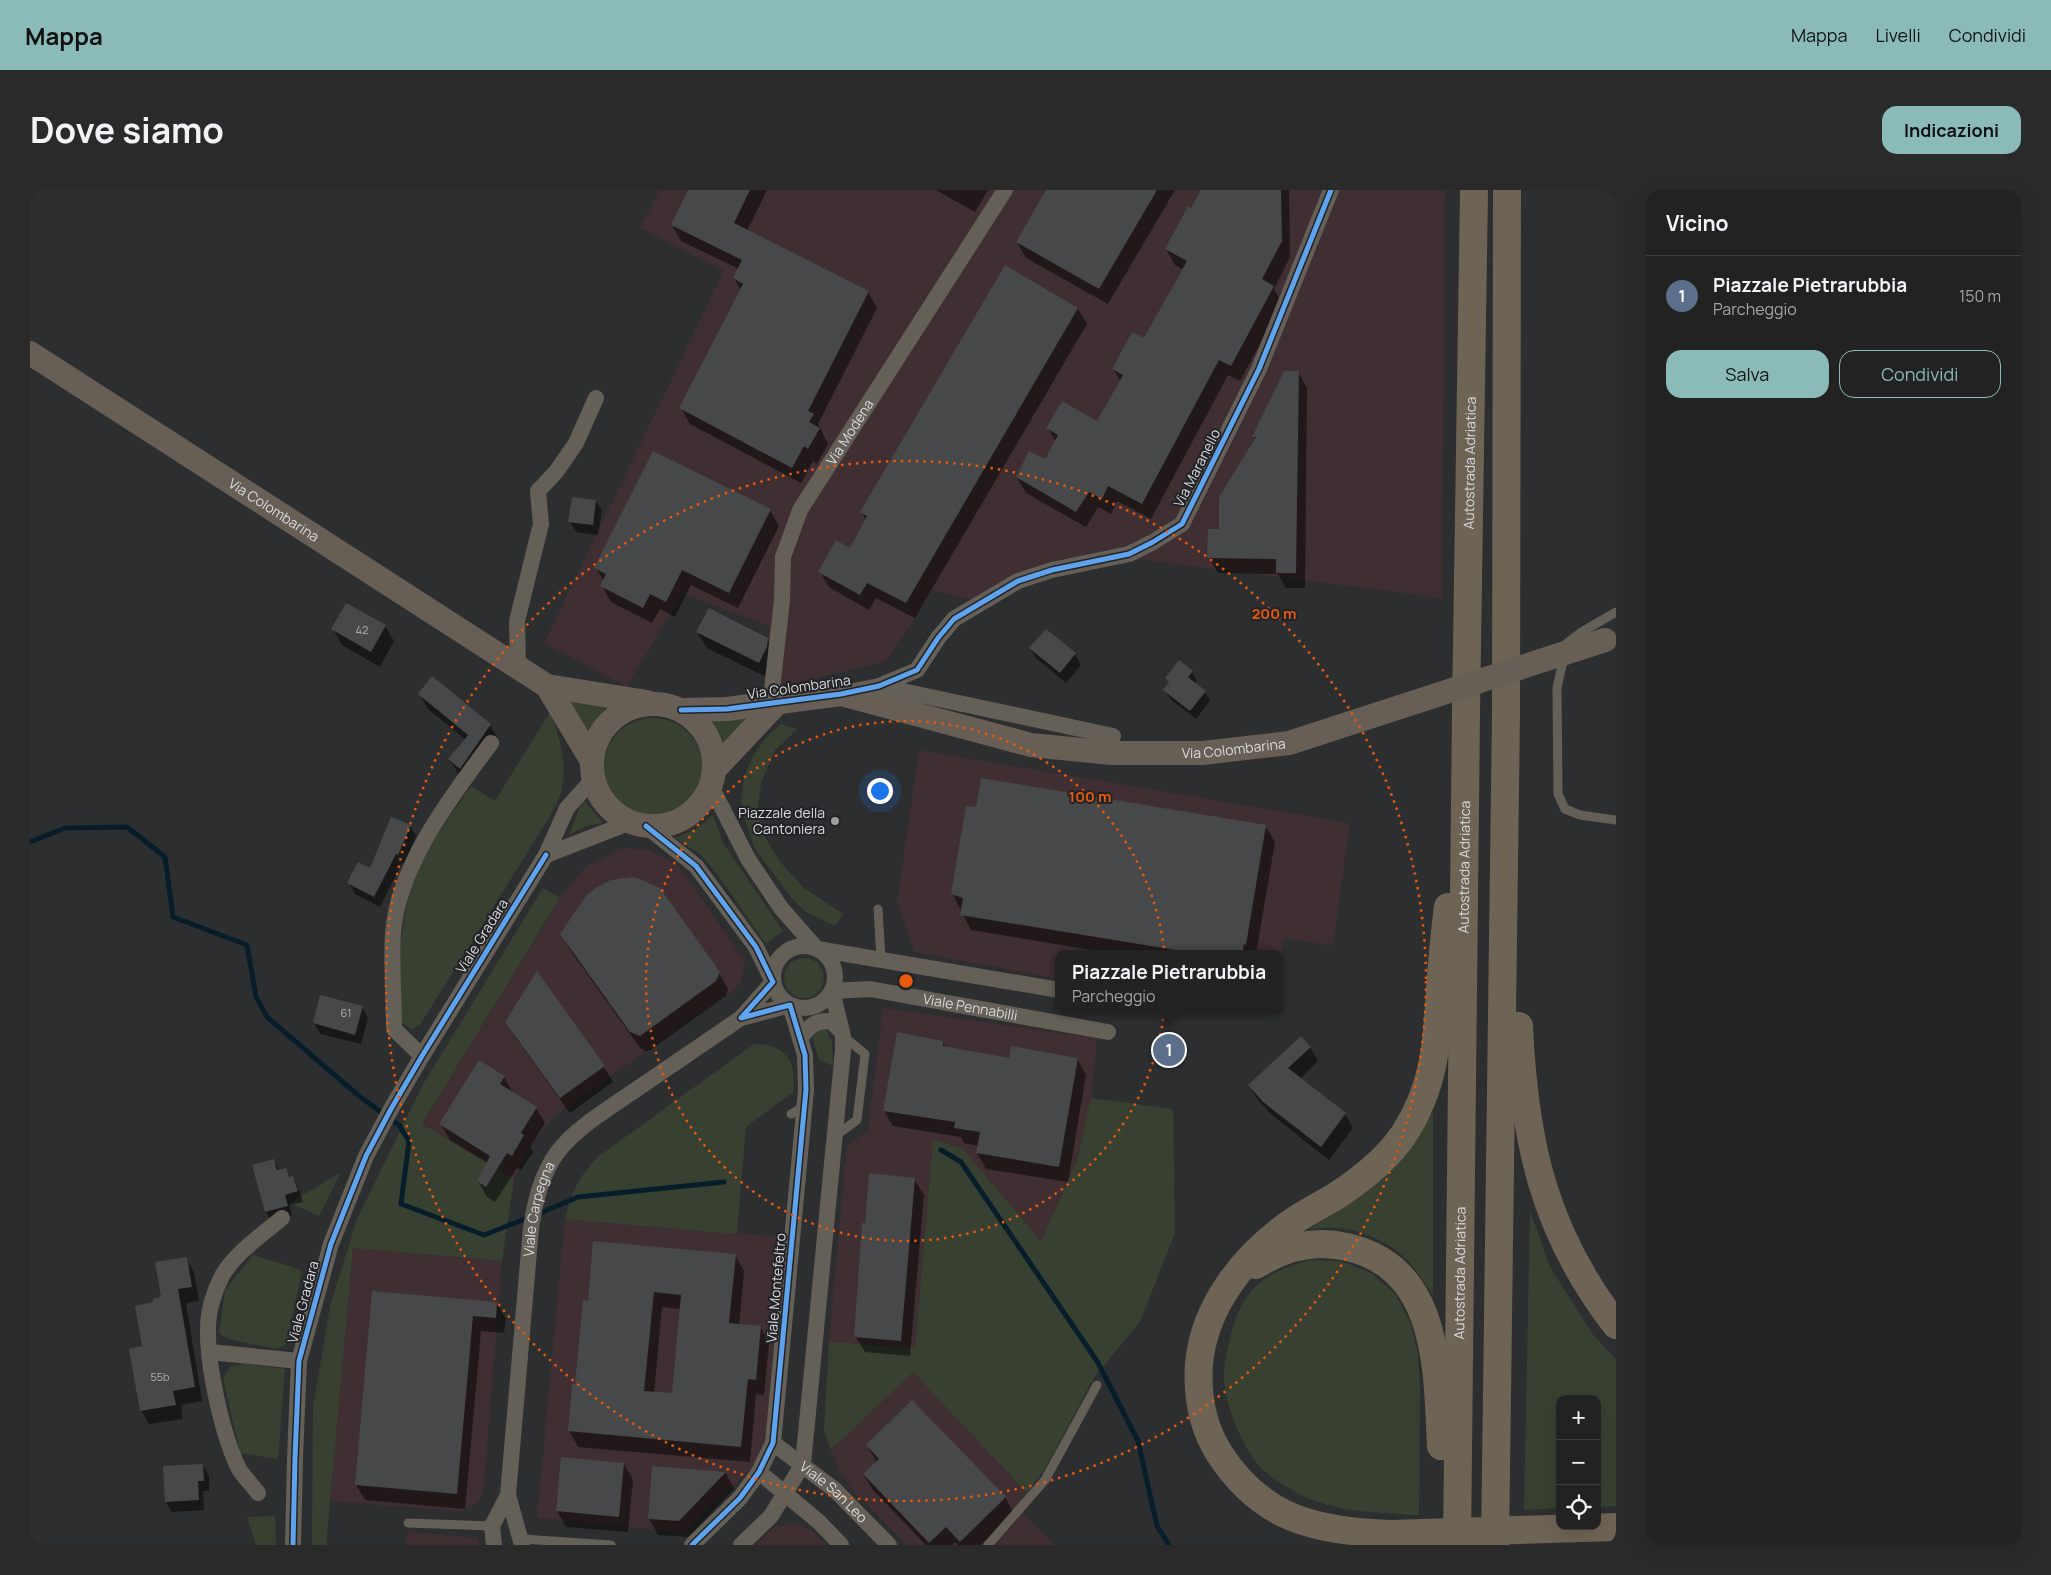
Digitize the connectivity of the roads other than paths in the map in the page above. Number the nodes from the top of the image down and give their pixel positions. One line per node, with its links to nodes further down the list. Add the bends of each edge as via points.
1 (1005, 190): 14 (street, Via Modena, via 800,510 783,557 782,600 772,689)
2 (1331, 190): 10 (street, Via Maranello, via 1259,369 1182,524 1129,554 1052,570 1018,581 954,619)
3 (1474, 190): 16 (highway, Autostrada Adriatica)
4 (1507, 190): 17 (highway)
5 (30, 353): 9 (street, Via Colombarina)
6 (596, 398): 9 (street, via 576,444 538,491 541,524 517,621)
7 (1616, 612): 22 (lane, via 1567,643 1557,688 1558,794 1565,809 1580,815)
8 (1610, 639): 13 (street, Via Colombarina, bridge, via 1289,743 1203,752 1111,753 1031,744)
9 (518, 666): 11 (street, Via Colombarina)
10 (917, 670): 12 (street, Via Colombarina)
11 (547, 686): 15 (street, Via Colombarina); 20 (street, Via Colombarina)
12 (879, 686): 13 (street, Via Colombarina); 18 (street, Via Colombarina)
13 (841, 694): 14 (street, Via Colombarina)
14 (779, 701): 15 (street, Via Colombarina, via 727,709); 21 (street, Via Colombarina)
15 (671, 707): 20 (street, via 641,705 622,712 607,725 597,742); 21 (street, via 696,721 707,735 713,752)
16 (1466, 711): 39 (highway, via 1436,1050 1418,1108 1386,1156 1338,1194 1289,1224 1259,1248); 63 (highway, Autostrada Adriatica)
17 (1506, 713): 40 (highway, via 1521,1069 1533,1153 1558,1230 1582,1276); 64 (highway)
18 (1113, 736)
19 (491, 743): 36 (street, via 450,798 410,869 401,892 393,933 394,1028)
20 (593, 770): 23 (street, via 601,797 614,812); 24 (street, Viale Gradara, via 567,808)
21 (713, 778): 23 (street, via 701,804 685,818 666,825); 26 (street, via 748,859 781,908)
22 (1616, 820)
23 (638, 824): 24 (street); 28 (street, via 696,866 756,947)
24 (546, 855): 36 (street, Viale Gradara)
25 (878, 909): 27 (lane)
26 (817, 949): 27 (street); 28 (street, via 798,946 789,949 776,963); 30 (street, via 826,954 835,971)
27 (881, 959): 29 (street)
28 (773, 982): 31 (street, via 776,992); 32 (street, Viale Carpegna)
29 (1055, 989)
30 (832, 991): 31 (street, via 809,1008); 33 (street, Viale Pennabilli, via 870,989); 34 (street)
31 (790, 1005): 32 (street, Viale Carpegna); 35 (street, Viale Montefeltro)
32 (741, 1018): 49 (street, Viale Carpegna, via 574,1135 558,1152 545,1174 535,1203 532,1228)
33 (1108, 1032)
34 (842, 1033): 35 (street, via 831,1021 821,1020 812,1024); 37 (street); 37 (lane, via 865,1054 857,1120)
35 (800, 1039): 44 (street, Viale Montefeltro, via 806,1090 798,1110)
36 (422, 1056): 42 (street, Viale Gradara, via 366,1156 331,1244)
37 (834, 1136): 45 (street)
38 (282, 1218): 41 (street, via 249,1245 222,1276 210,1308)
39 (1233, 1280): 52 (highway, bridge, via 1212,1313 1200,1352 1201,1410 1213,1442 1232,1473 1257,1498 1291,1519 1355,1532 1390,1534); 62 (highway, via 1266,1258 1287,1249 1324,1243 1365,1251 1386,1263 1404,1280 1419,1301 1434,1350 1438,1376)
40 (1616, 1325)
41 (210, 1352): 42 (street, Viale Gradara); 47 (street, via 226,1433 240,1470)
42 (299, 1362): 53 (street, Viale Gradara)
43 (1097, 1385): 61 (lane, via 1045,1480)
44 (773, 1443): 45 (street, Viale San Leo); 46 (street, Viale Montefeltro)
45 (803, 1464): 48 (street); 60 (street, Viale San Leo, via 835,1490)
46 (759, 1472): 48 (street); 57 (street, Viale Montefeltro, via 740,1498)
47 (258, 1493)
48 (785, 1494): 58 (street, via 771,1516); 59 (street)
49 (508, 1496): 51 (street, Viale Carpegna); 54 (street, Viale Carpegna)
50 (408, 1523): 51 (lane)
51 (492, 1526): 55 (street)
52 (1616, 1527)
53 (294, 1537)
54 (522, 1542): 56 (lane)
55 (494, 1545)
56 (612, 1545)
57 (692, 1545)
58 (741, 1545)
59 (841, 1545)
60 (889, 1545)
61 (988, 1545)
62 (1445, 1545)
63 (1457, 1545)
64 (1496, 1545)

